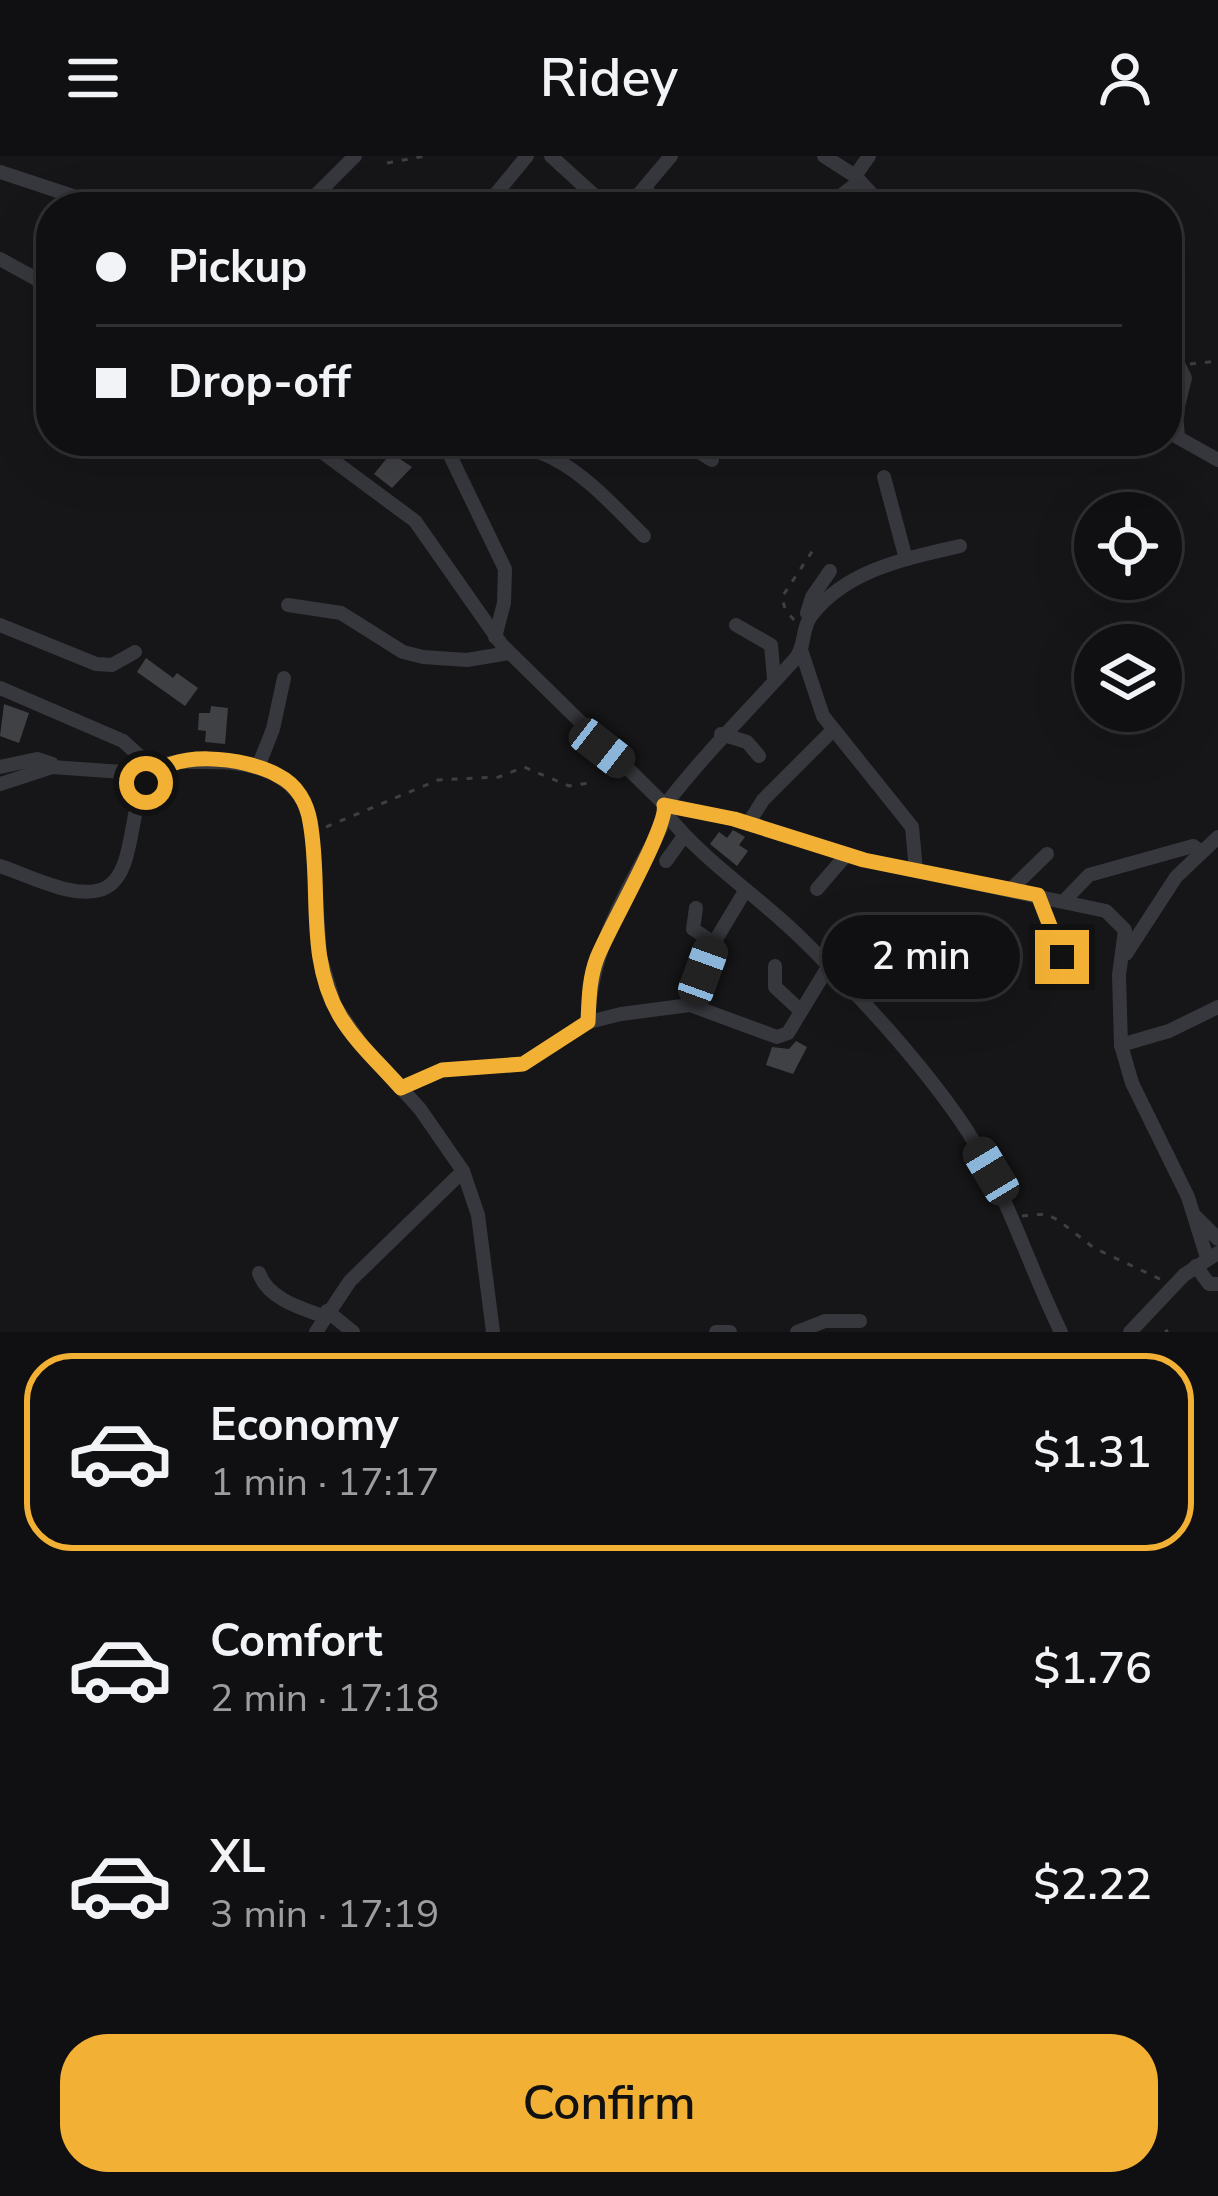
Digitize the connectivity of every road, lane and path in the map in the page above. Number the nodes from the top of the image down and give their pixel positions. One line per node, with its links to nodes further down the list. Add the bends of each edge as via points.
1 (355, 156): 13 (street)
2 (425, 156): 8 (path)
3 (527, 156): 14 (street)
4 (671, 156): 11 (street)
5 (824, 156): 10 (street)
6 (868, 156): 10 (street)
7 (557, 158): 15 (street)
8 (387, 163)
9 (0, 172): 12 (street)
10 (858, 178): 18 (street); 19 (street)
11 (644, 189): 16 (street); 17 (street)
12 (61, 192)
13 (319, 192)
14 (497, 192)
15 (592, 192)
16 (641, 192)
17 (648, 192)
18 (843, 192)
19 (871, 192)
20 (0, 259): 21 (street)
21 (36, 279)
22 (1218, 361): 23 (path)
23 (1182, 363)
24 (1182, 440): 30 (street)
25 (327, 456): 41 (street, via 416,521)
26 (451, 456): 41 (street, via 505,569)
27 (563, 456): 32 (street)
28 (706, 456): 29 (street)
29 (712, 460)
30 (1218, 460)
31 (884, 477): 35 (street)
32 (644, 536)
33 (818, 544): 40 (path, via 782,597)
34 (960, 546): 35 (street)
35 (906, 559): 40 (street, via 854,580)
36 (830, 571): 40 (street)
37 (288, 605): 44 (street, via 340,613 423,657)
38 (0, 625): 43 (street, via 96,664)
39 (736, 625): 46 (street, via 771,645)
40 (805, 625): 42 (street)
41 (495, 637): 44 (street)
42 (801, 650): 46 (street); 48 (street)
43 (135, 652)
44 (509, 653): 57 (street)
45 (284, 678): 53 (street)
46 (774, 680): 49 (street)
47 (0, 688): 54 (street, via 123,740)
48 (833, 730): 58 (street); 66 (street, via 904,812)
49 (721, 734): 50 (street, via 747,742); 57 (street)
50 (759, 756)
51 (0, 767): 52 (street, via 37,759)
52 (56, 767): 54 (street); 56 (street)
53 (258, 767): 54 (street, via 175,762); 59 (street, via 291,785)
54 (153, 772): 65 (street, via 109,886 71,890)
55 (594, 782): 59 (path, via 569,786 524,767 499,777 452,776)
56 (0, 784)
57 (666, 810): 58 (street); 60 (street); 81 (street, via 597,958)
58 (748, 824): 63 (street)
59 (312, 830): 83 (street, via 320,956 335,1006)
60 (684, 836): 64 (street); 69 (street)
61 (1218, 836): 62 (street)
62 (1200, 851): 71 (street, via 1193,846 1089,875); 74 (street, via 1160,897)
63 (847, 854): 66 (street); 68 (street)
64 (666, 861)
65 (0, 866)
66 (916, 870): 67 (street)
67 (1011, 889): 70 (street); 70 (street, via 1042,858)
68 (817, 890)
69 (746, 891): 73 (street); 76 (street)
70 (1040, 896): 71 (street); 77 (street)
71 (1064, 901): 74 (street, via 1117,919 1125,930)
72 (696, 908): 73 (street, via 693,929)
73 (714, 943): 78 (street)
74 (1122, 962): 82 (street)
75 (775, 966): 80 (street, via 775,987)
76 (828, 968): 80 (street); 86 (street, via 958,1117)
77 (1069, 975)
78 (690, 1005): 80 (street, via 777,1037); 81 (street)
79 (1218, 1007): 82 (street)
80 (802, 1011)
81 (588, 1022): 83 (street, via 523,1064 442,1070)
82 (1121, 1045): 85 (street)
83 (401, 1088): 84 (street)
84 (463, 1171): 92 (street); 96 (street, via 478,1215)
85 (1192, 1212): 87 (street); 88 (street)
86 (1011, 1219): 90 (path, via 1046,1214 1094,1248); 100 (street)
87 (1218, 1239)
88 (1207, 1259): 91 (street, via 1209,1284); 101 (street)
89 (259, 1273): 92 (street, via 276,1295)
90 (1166, 1281)
91 (1218, 1284)
92 (325, 1313): 94 (street); 95 (street)
93 (860, 1321): 99 (street, via 825,1321)
94 (316, 1332)
95 (353, 1332)
96 (493, 1332)
97 (716, 1332): 98 (street)
98 (730, 1332)
99 (797, 1332)
100 (1060, 1332)
101 (1130, 1332)

